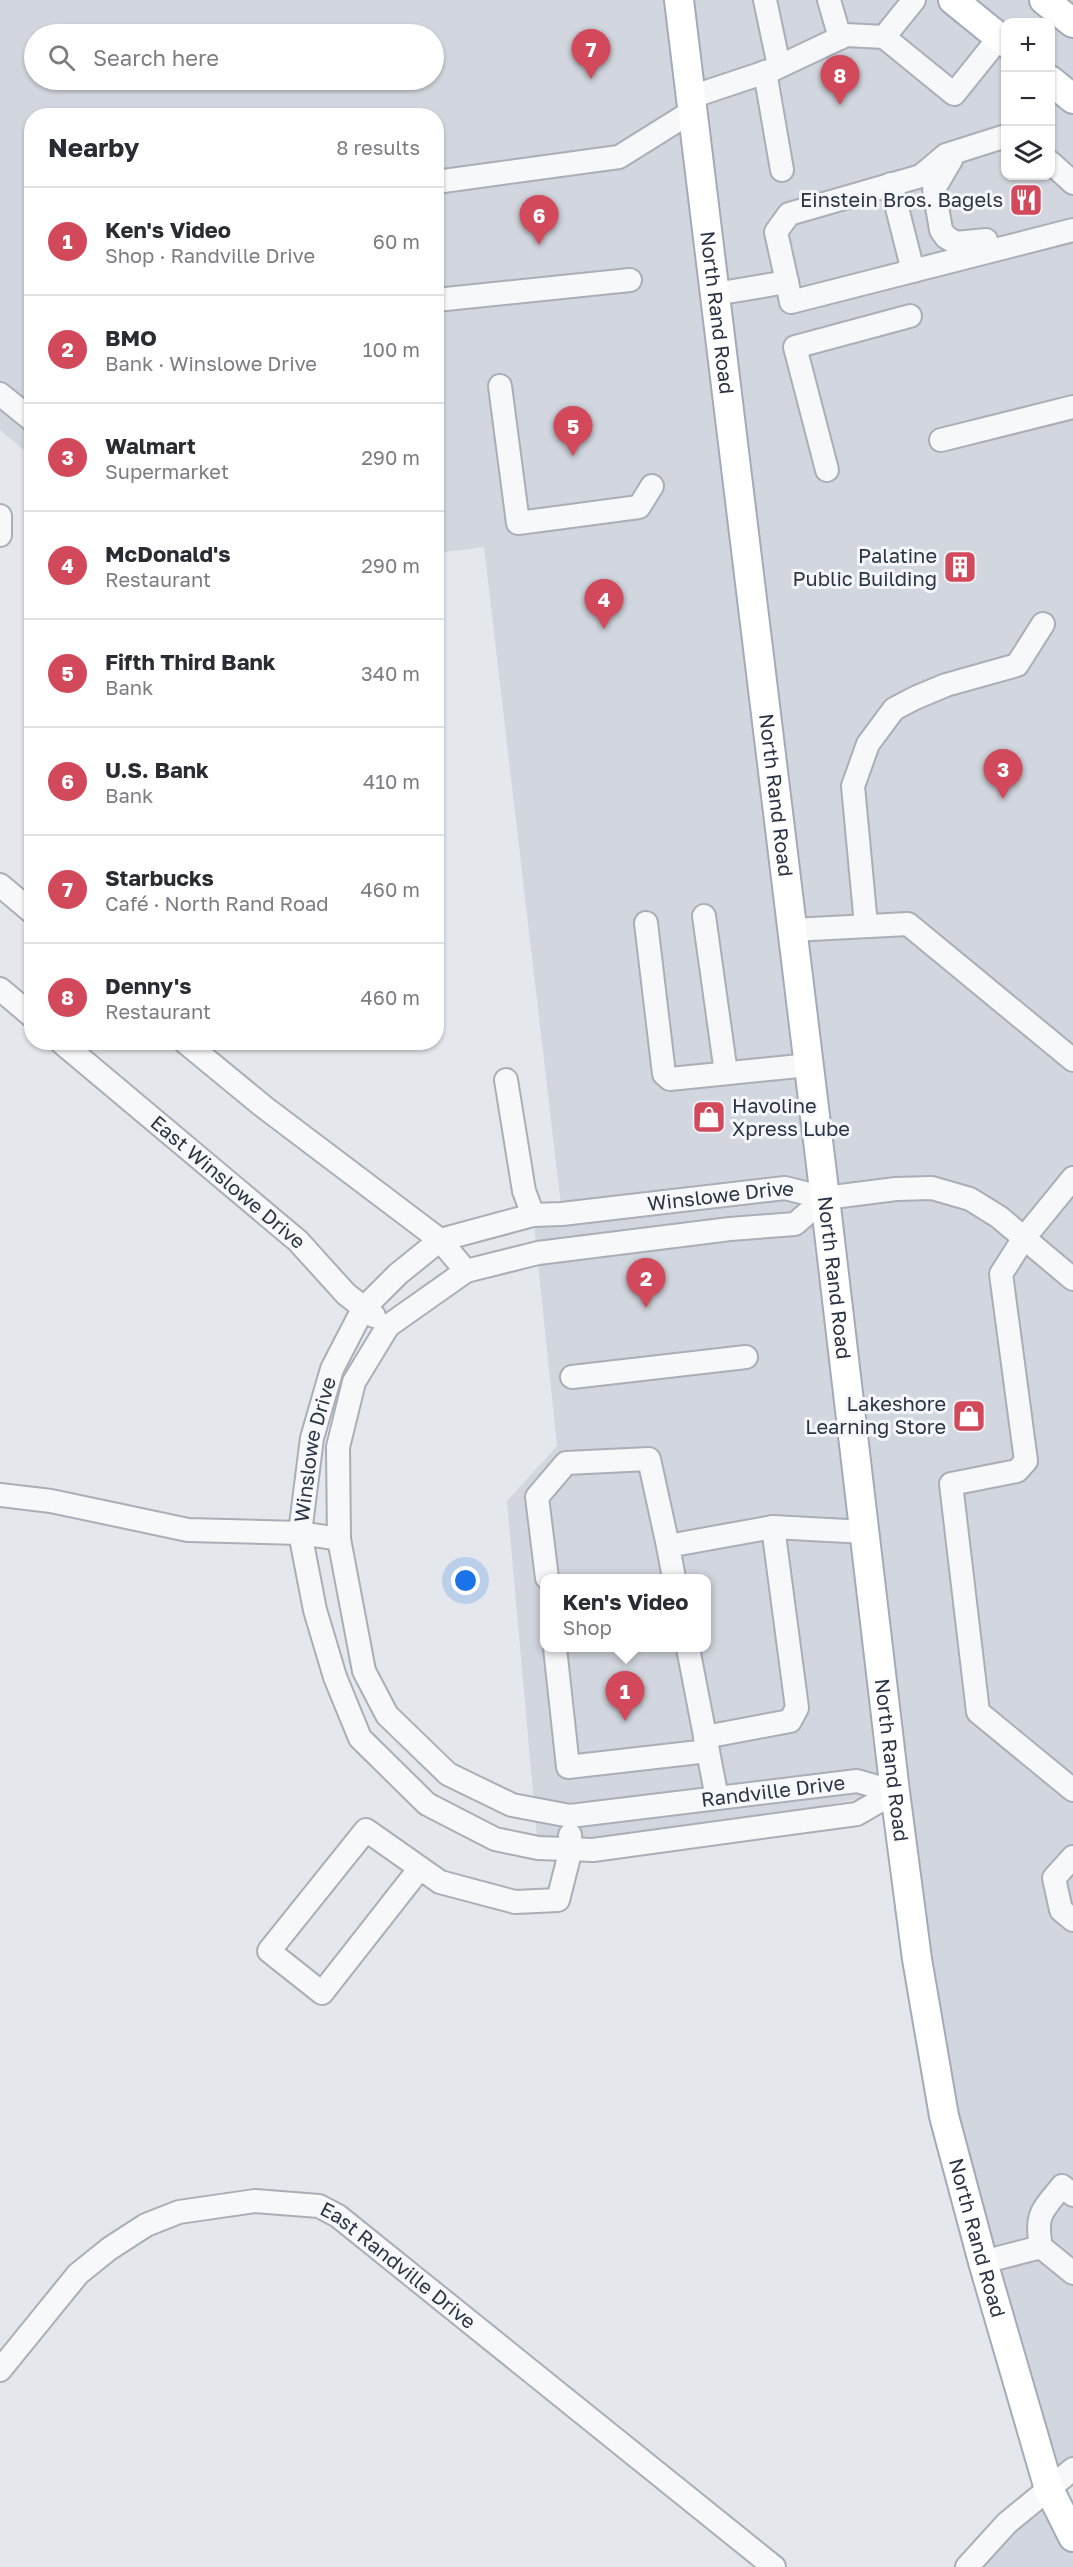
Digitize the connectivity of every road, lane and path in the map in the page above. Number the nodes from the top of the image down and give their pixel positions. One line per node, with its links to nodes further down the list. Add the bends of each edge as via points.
1 (679, 0): 13 (main road, North Rand Road)
2 (765, 0): 12 (street)
3 (829, 0): 9 (street)
4 (914, 0): 8 (street)
5 (953, 0): 10 (main road)
6 (1044, 0): 7 (main road)
7 (1073, 23)
8 (884, 37): 9 (street); 11 (street, via 954,94)
9 (840, 38): 12 (street)
10 (1001, 39)
11 (1001, 41)
12 (772, 69): 13 (street); 17 (street)
13 (691, 104): 18 (street, via 619,157); 26 (main road, North Rand Road)
14 (1001, 137): 15 (street)
15 (956, 152): 20 (street, via 946,155 921,176); 21 (street, via 934,189 941,230 946,237 956,243 972,243 1059,221)
16 (1055, 167): 19 (street)
17 (782, 170)
18 (444, 181)
19 (1073, 183)
20 (891, 184): 23 (street); 25 (street, via 789,214 776,232)
21 (1073, 224)
22 (1073, 230): 23 (street)
23 (913, 271): 25 (street, via 791,302)
24 (630, 280): 27 (street)
25 (787, 282): 26 (street)
26 (715, 294): 42 (main road, North Rand Road)
27 (444, 299)
28 (910, 316): 34 (street, via 795,347)
29 (500, 386): 35 (street, via 518,523 639,507)
30 (0, 394): 32 (street)
31 (1073, 407): 33 (street)
32 (24, 414)
33 (941, 440)
34 (827, 470)
35 (652, 486)
36 (1043, 624): 41 (street, via 1017,665 946,685 894,709 868,744 853,786)
37 (0, 885): 38 (street)
38 (24, 905)
39 (704, 916): 49 (street)
40 (646, 923): 49 (street, via 664,1074 670,1079)
41 (866, 925): 42 (street); 47 (street, via 908,924)
42 (792, 930): 48 (main road, North Rand Road)
43 (0, 989): 44 (street)
44 (24, 1010)
45 (71, 1050): 58 (street, East Winslowe Drive, via 298,1241)
46 (194, 1050): 55 (street)
47 (1073, 1060)
48 (809, 1065): 49 (street); 52 (main road, North Rand Road)
49 (726, 1073)
50 (506, 1080): 53 (street, via 524,1191)
51 (1073, 1178): 54 (street)
52 (825, 1198): 53 (street, Winslowe Drive, via 785,1188); 54 (street, via 932,1188 970,1199); 56 (street, Winslowe Drive, via 795,1224 538,1253); 64 (main road, North Rand Road)
53 (533, 1215): 55 (street, Winslowe Drive)
54 (1024, 1238): 57 (street); 75 (street, via 1001,1274 1026,1461 1017,1472 951,1484 978,1712)
55 (440, 1240): 56 (street); 58 (street, Winslowe Drive)
56 (466, 1271): 59 (street, Winslowe Drive)
57 (1073, 1279)
58 (363, 1308): 59 (street, East Winslowe Drive); 65 (street, Winslowe Drive, via 332,1369 312,1438)
59 (388, 1326): 66 (street, Winslowe Drive, via 354,1383 338,1447)
60 (746, 1357): 61 (street)
61 (572, 1377)
62 (0, 1495): 65 (street, via 51,1501 188,1530)
63 (773, 1527): 64 (street); 67 (street); 74 (street, via 797,1708 790,1721)
64 (865, 1532): 76 (main road, North Rand Road)
65 (300, 1533): 66 (street); 73 (street, Winslowe Drive, via 315,1610 335,1677)
66 (339, 1539): 72 (street, Winslowe Drive, via 364,1671)
67 (668, 1546): 68 (street, via 649,1459 566,1463 537,1497); 69 (street)
68 (547, 1574)
69 (673, 1574)
70 (556, 1652): 74 (street, via 568,1767)
71 (689, 1652): 74 (street)
72 (387, 1715): 78 (street, Randville Drive, via 448,1774 512,1805)
73 (360, 1738): 79 (street, Randville Drive, via 427,1804 495,1839 538,1848)
74 (707, 1744): 77 (street)
75 (1073, 1790)
76 (894, 1792): 77 (street, Randville Drive, via 857,1781); 79 (street, Randville Drive, via 857,1814 593,1850); 85 (main road, North Rand Road, via 944,2116)
77 (717, 1798): 78 (street, Randville Drive)
78 (570, 1816): 79 (street)
79 (571, 1849): 81 (street, via 558,1900 515,1902 440,1882)
80 (1073, 1857): 82 (street, via 1054,1878 1061,1910)
81 (420, 1868): 81 (street, via 366,1830 269,1952 322,1993)
82 (1073, 1920)
83 (1073, 2195): 84 (street, via 1062,2186 1042,2211 1037,2225)
84 (1041, 2247): 85 (street); 86 (street)
85 (983, 2262): 89 (main road, North Rand Road)
86 (1073, 2273)
87 (0, 2370): 91 (street, East Randville Drive, via 78,2274 146,2225 179,2212 255,2201 319,2206 338,2216)
88 (1073, 2469): 89 (street)
89 (1049, 2489): 90 (main road, North Rand Road); 92 (street, via 1007,2523)
90 (1073, 2537)
91 (774, 2567)
92 (967, 2567)

